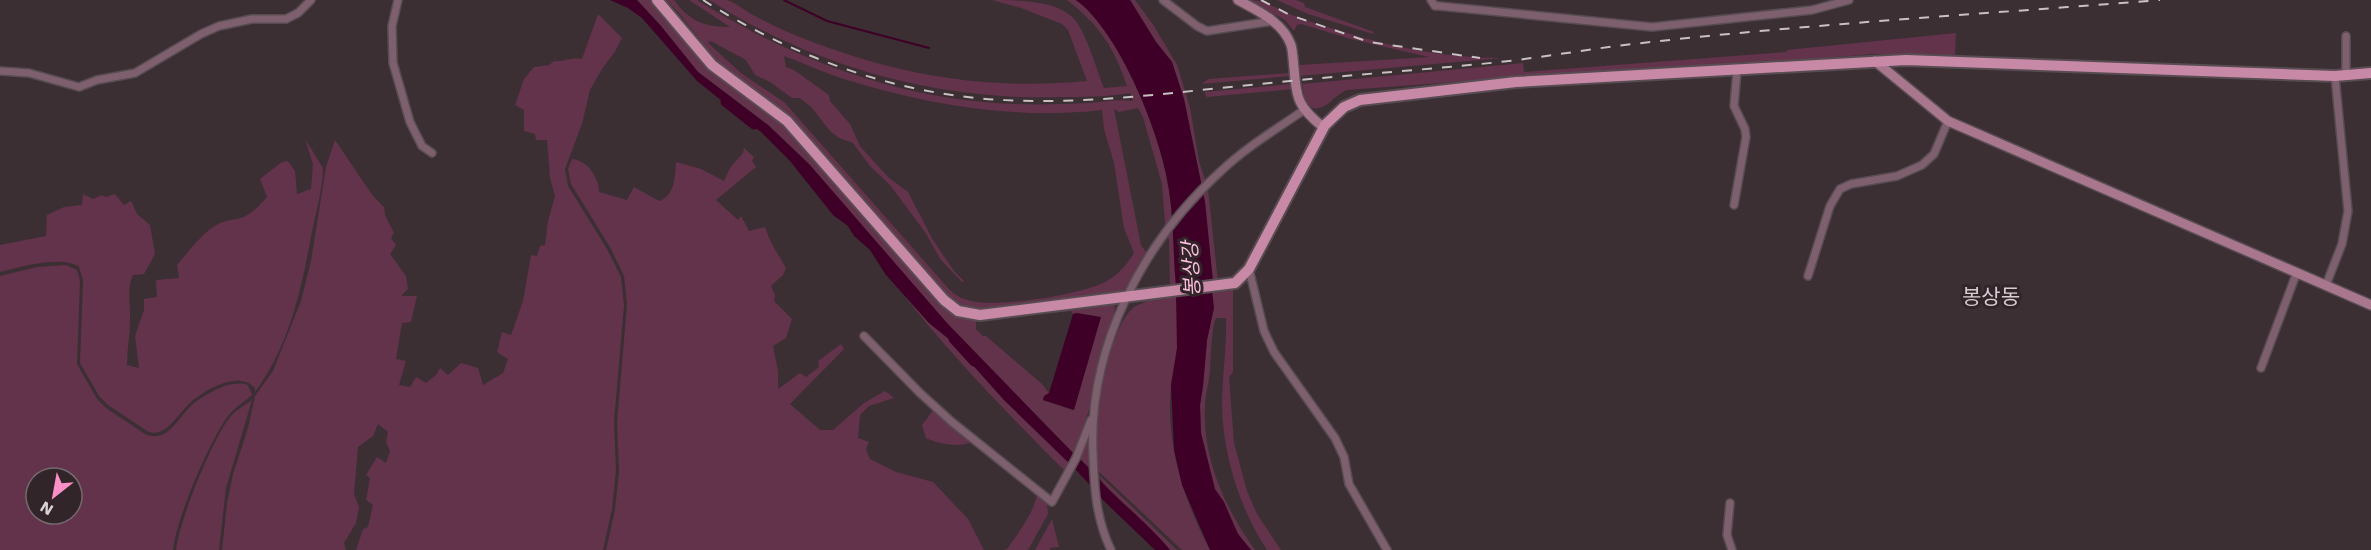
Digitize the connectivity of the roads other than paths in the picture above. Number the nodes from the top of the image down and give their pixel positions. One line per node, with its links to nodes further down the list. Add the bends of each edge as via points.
1 (311, 0): 12 (street, via 286,20 252,19 219,26 135,73 79,87)
2 (398, 0): 18 (street, via 392,26 393,63 410,122 422,146)
3 (657, 0): 24 (main road, via 712,65 787,121 944,300 958,311 987,315)
4 (1163, 0): 8 (street, via 1207,31)
5 (1238, 0): 8 (street)
6 (1431, 0): 7 (street, via 1435,6 1652,27 1812,10)
7 (1849, 0)
8 (1273, 21): 15 (street, via 1290,43 1296,92)
9 (2346, 36): 14 (street)
10 (1875, 61): 11 (main road); 14 (main road); 16 (street)
11 (1737, 70): 17 (main road, via 1516,82 1360,100 1344,107); 19 (street, via 1734,106 1746,137)
12 (0, 71)
13 (2371, 72): 14 (main road)
14 (2340, 75): 23 (street, via 2348,211 2342,244)
15 (1304, 110): 17 (street); 24 (street, via 1246,150 1206,185 1167,230)
16 (1948, 121): 21 (street); 22 (street, via 1934,154 1922,165 1897,176 1840,189 1830,206)
17 (1323, 127): 20 (main road)
18 (432, 153)
19 (1734, 205)
20 (1249, 269): 24 (main road, via 1229,285); 31 (street, via 1264,331 1274,352 1335,438 1344,457 1349,484)
21 (2297, 272): 23 (street); 27 (street)
22 (1808, 276)
23 (2326, 285): 25 (street)
24 (1125, 297): 28 (street)
25 (2371, 305)
26 (864, 336): 28 (street, via 952,422 1053,502)
27 (2261, 368)
28 (1093, 415): 30 (street, via 1099,517)
29 (1730, 503): 32 (street, via 1727,535)
30 (1111, 550)
31 (1387, 550)
32 (1732, 550)

